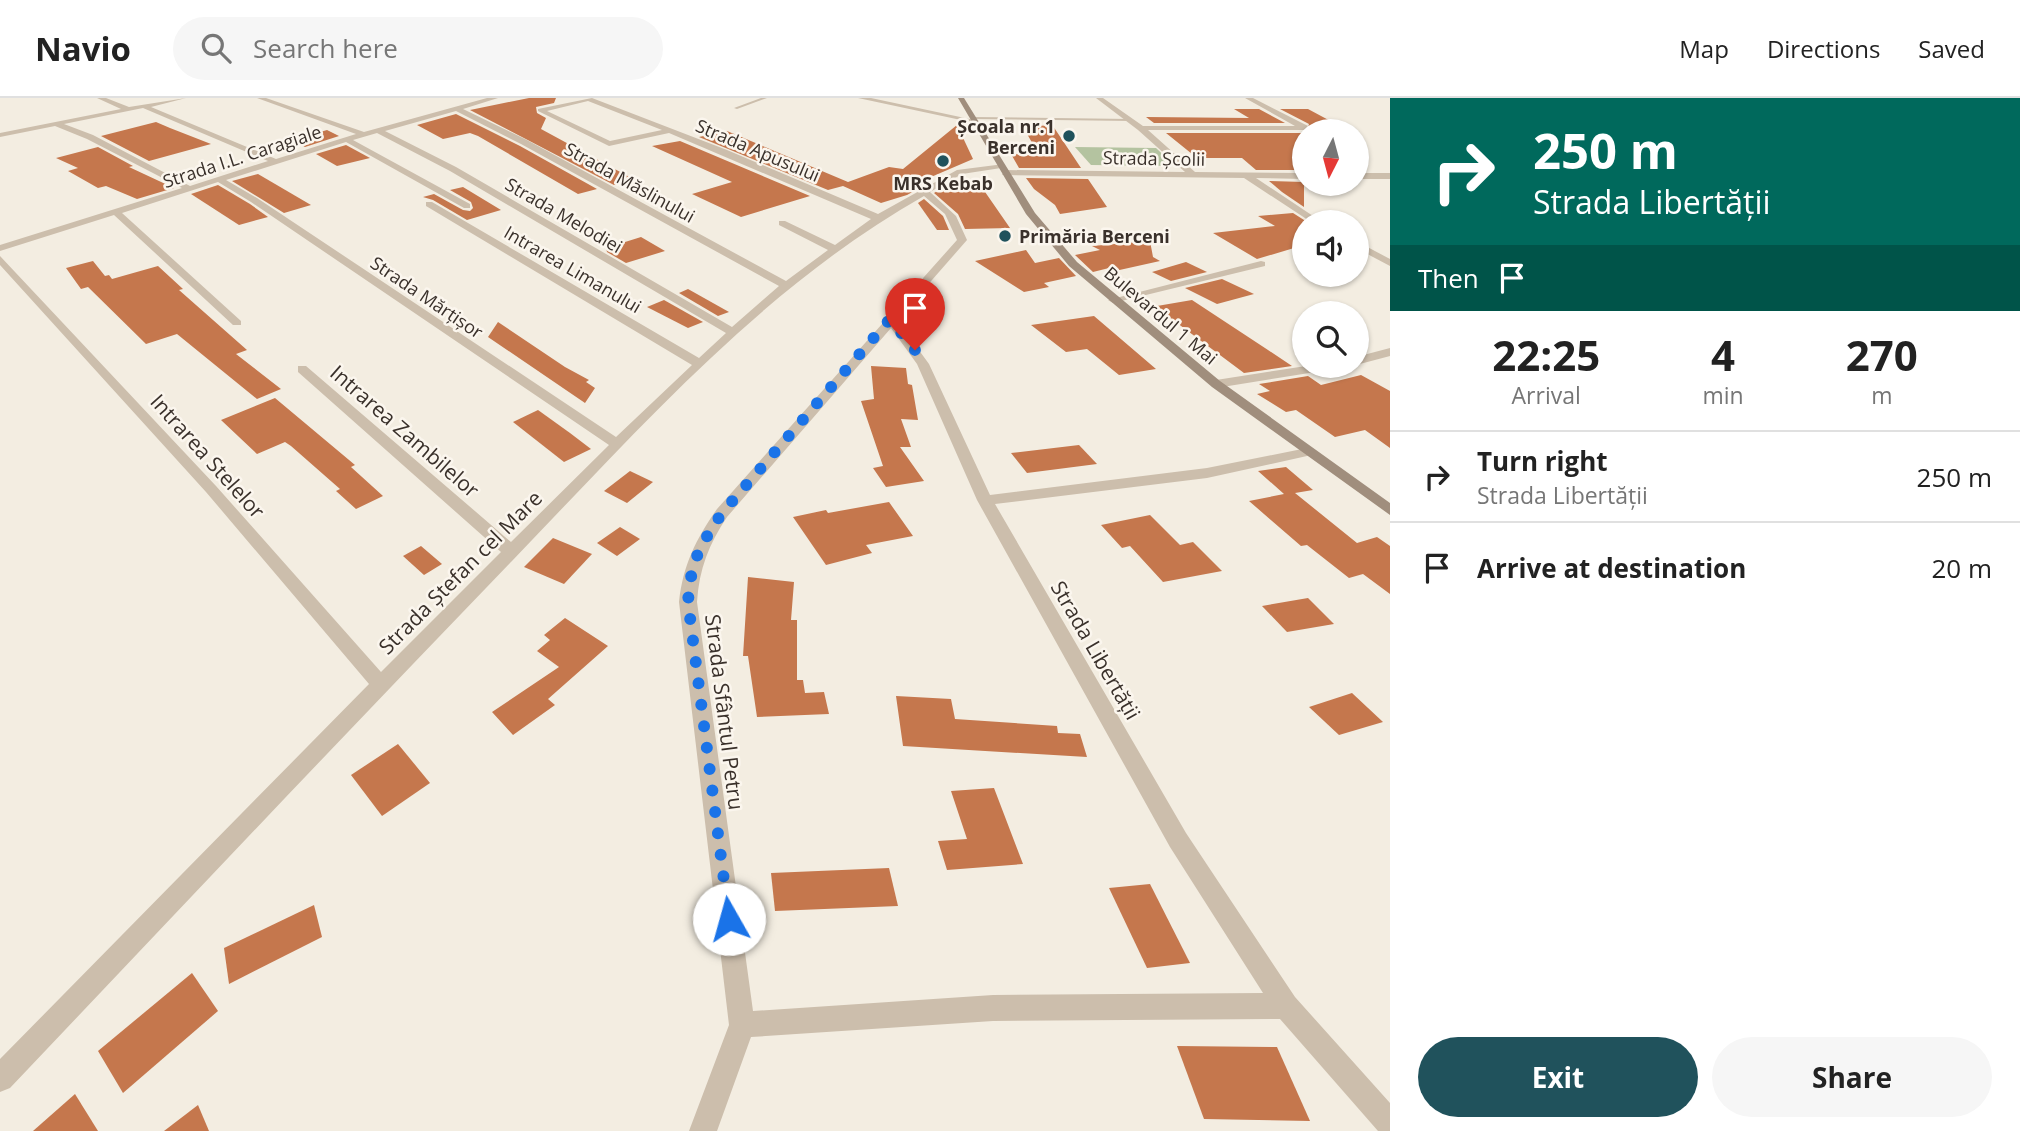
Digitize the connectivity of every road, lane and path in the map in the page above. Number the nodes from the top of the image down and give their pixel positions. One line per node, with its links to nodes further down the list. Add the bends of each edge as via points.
1 (100, 98): 14 (street)
2 (183, 98): 12 (street)
3 (260, 98): 24 (street)
4 (495, 98): 11 (street, Strada I.L. Caragiale)
5 (765, 98): 13 (lane)
6 (861, 98): 15 (street)
7 (961, 98): 15 (main road, Bulevardul 1 Mai)
8 (1099, 98): 16 (street)
9 (1248, 98): 17 (street)
10 (587, 99): 22 (street, Strada Apusului); 22 (street, via 540,110 609,144)
11 (458, 103): 20 (street, Strada I.L. Caragiale); 48 (street, Strada Măslinului)
12 (144, 106): 14 (street); 26 (street)
13 (736, 108)
14 (128, 109): 18 (street)
15 (974, 120): 16 (lane); 27 (main road, Bulevardul 1 Mai)
16 (1131, 120): 19 (street)
17 (1292, 121)
18 (57, 124): 23 (street); 34 (street)
19 (1141, 128): 21 (street); 28 (street)
20 (377, 130): 24 (street, Strada I.L. Caragiale); 52 (street, Strada Melodiei)
21 (1292, 130)
22 (670, 131): 40 (street, Strada Apusului)
23 (2, 133)
24 (362, 134): 25 (street, Strada I.L. Caragiale)
25 (346, 139): 26 (street, Strada I.L. Caragiale); 37 (street)
26 (274, 161): 33 (street, Strada I.L. Caragiale)
27 (1003, 169): 28 (street, Strada Școlii); 35 (street, Strada Ștefan cel Mare, via 960,172); 49 (main road, Bulevardul 1 Mai, via 1049,238)
28 (1193, 174): 29 (street, Strada Școlii)
29 (1246, 175): 30 (street, Strada Școlii); 38 (street)
30 (1292, 176)
31 (1369, 176): 32 (street)
32 (1390, 176)
33 (218, 179): 34 (street, Strada I.L. Caragiale); 59 (street, Strada Mărțișor)
34 (188, 188): 39 (street, Strada I.L. Caragiale)
35 (924, 192): 40 (street, Strada Ștefan cel Mare); 50 (street, via 955,220 962,240)
36 (429, 204): 55 (street, Intrarea Limanului)
37 (467, 206)
38 (1299, 210)
39 (117, 213): 42 (street, Strada I.L. Caragiale); 51 (street)
40 (878, 218): 43 (street, Strada Ștefan cel Mare)
41 (782, 223): 43 (street)
42 (0, 248)
43 (834, 249): 48 (street, Strada Ștefan cel Mare)
44 (1369, 251): 46 (street)
45 (0, 259): 64 (street, Intrarea Stelelor, via 211,489)
46 (1390, 263)
47 (1261, 264): 49 (street)
48 (785, 285): 52 (street, Strada Ștefan cel Mare)
49 (1113, 300): 58 (main road, Bulevardul 1 Mai)
50 (890, 319): 61 (street, Strada Libertății, via 923,364); 66 (street, Strada Sfântul Petru, via 722,513 690,569 688,602)
51 (237, 323)
52 (733, 332): 55 (street, Strada Ștefan cel Mare)
53 (1390, 352): 54 (street)
54 (1369, 358)
55 (700, 364): 59 (street, Strada Ștefan cel Mare)
56 (302, 369): 63 (street, Intrarea Zambilelor)
57 (1292, 372): 58 (street)
58 (1216, 384): 60 (main road, Bulevardul 1 Mai)
59 (617, 444): 63 (street, Strada Ștefan cel Mare)
60 (1307, 452): 61 (street, via 1207,473); 62 (main road, Bulevardul 1 Mai)
61 (985, 499): 65 (street, Strada Libertății, via 1178,840)
62 (1390, 510)
63 (512, 552): 64 (street, Strada Ștefan cel Mare)
64 (381, 684): 67 (street, Strada Ștefan cel Mare)
65 (1286, 1006): 66 (street, via 993,1008); 68 (street, Strada Libertății)
66 (743, 1025): 69 (street, Strada Sfântul Petru)
67 (0, 1078)
68 (1390, 1124)
69 (703, 1131)

